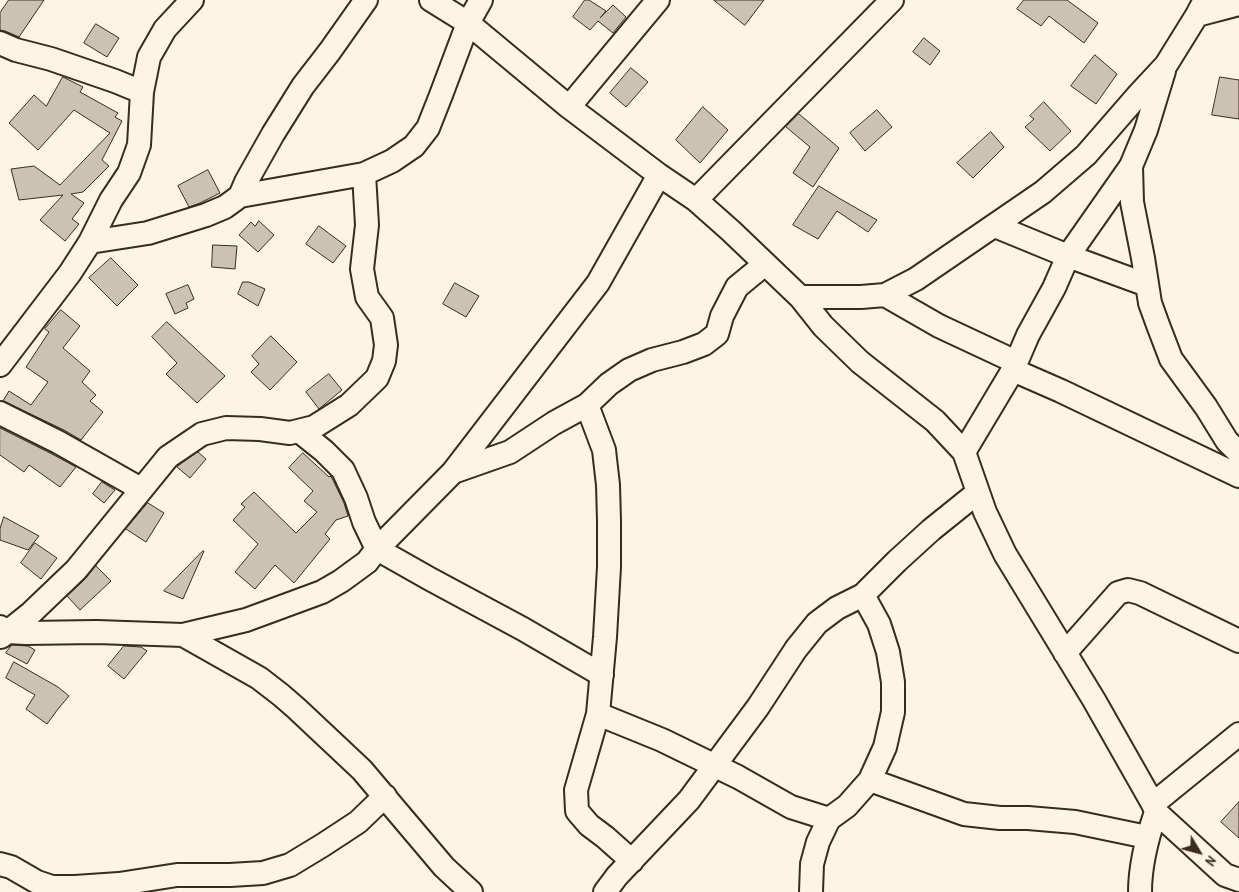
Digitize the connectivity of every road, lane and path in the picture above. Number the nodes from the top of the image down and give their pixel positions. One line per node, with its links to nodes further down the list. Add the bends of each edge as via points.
1 (192, 0): 12 (street, via 165,29 149,58)
2 (366, 0): 17 (street, via 303,86)
3 (431, 0): 9 (street)
4 (481, 0): 9 (street)
5 (658, 0): 13 (street)
6 (892, 0): 18 (street)
7 (1239, 4): 8 (street)
8 (1201, 7): 11 (street)
9 (468, 23): 13 (street); 15 (street, via 428,128 414,146)
10 (0, 43): 12 (street)
11 (1166, 65): 14 (street); 19 (street, via 1086,155 1043,192)
12 (142, 92): 20 (street, via 140,145 129,173)
13 (569, 107): 16 (street)
14 (1131, 166): 21 (street); 23 (street, via 1132,202)
15 (364, 174): 17 (street); 30 (street, via 367,225 362,270 367,297 382,318 386,345 384,362 377,378 349,406 314,427)
16 (659, 175): 18 (street); 33 (street, via 598,283)
17 (240, 196): 20 (street, via 206,215 148,233)
18 (696, 200): 22 (street)
19 (995, 226): 21 (street); 24 (street, via 916,280)
20 (90, 242): 26 (street)
21 (1068, 256): 23 (street); 27 (street)
22 (765, 264): 25 (street); 28 (street, via 738,287 722,316 717,334 704,344 630,370)
23 (1147, 285): 32 (street, via 1150,303 1171,359 1227,441)
24 (885, 295): 25 (street); 27 (street)
25 (800, 298): 31 (street, via 860,362 935,421)
26 (0, 366)
27 (1014, 366): 31 (street); 34 (street)
28 (587, 405): 33 (street, via 510,452); 43 (street, via 604,450 608,485 609,567)
29 (0, 413): 35 (street)
30 (299, 431): 35 (street, via 226,428 202,434 168,456); 37 (street, via 343,470)
31 (964, 452): 36 (street)
32 (1239, 453)
33 (453, 472): 37 (street)
34 (1239, 476)
35 (141, 489): 39 (street, via 76,570 31,613)
36 (977, 493): 38 (street, via 931,530); 42 (street, via 1005,554)
37 (377, 549): 40 (street, via 366,562 322,592 246,620); 43 (street)
38 (863, 595): 46 (street, via 836,608 817,623); 47 (street, via 880,624 893,682 893,712 885,747)
39 (2, 632): 40 (street)
40 (183, 634): 48 (street, via 259,678 281,695 362,770)
41 (1239, 641): 42 (street, via 1128,590 1118,593)
42 (1065, 653): 49 (street)
43 (602, 675): 44 (street)
44 (598, 714): 46 (street); 52 (street, via 576,790 577,811)
45 (1239, 734): 49 (street)
46 (715, 766): 50 (street, via 791,807); 52 (street, via 689,800)
47 (870, 780): 50 (street, via 847,806); 51 (street, via 964,814 1075,822)
48 (385, 796): 53 (street, via 358,822 323,845 290,865 263,873 177,875 119,884 52,887); 55 (street, via 444,867)
49 (1154, 808): 51 (street); 54 (street, via 1226,875)
50 (829, 819): 57 (street, via 812,864)
51 (1147, 837): 58 (street)
52 (632, 861): 56 (street)
53 (0, 864)
54 (1239, 882): 59 (street)
55 (471, 892)
56 (605, 892)
57 (811, 892)
58 (1140, 892)
59 (1230, 892)

